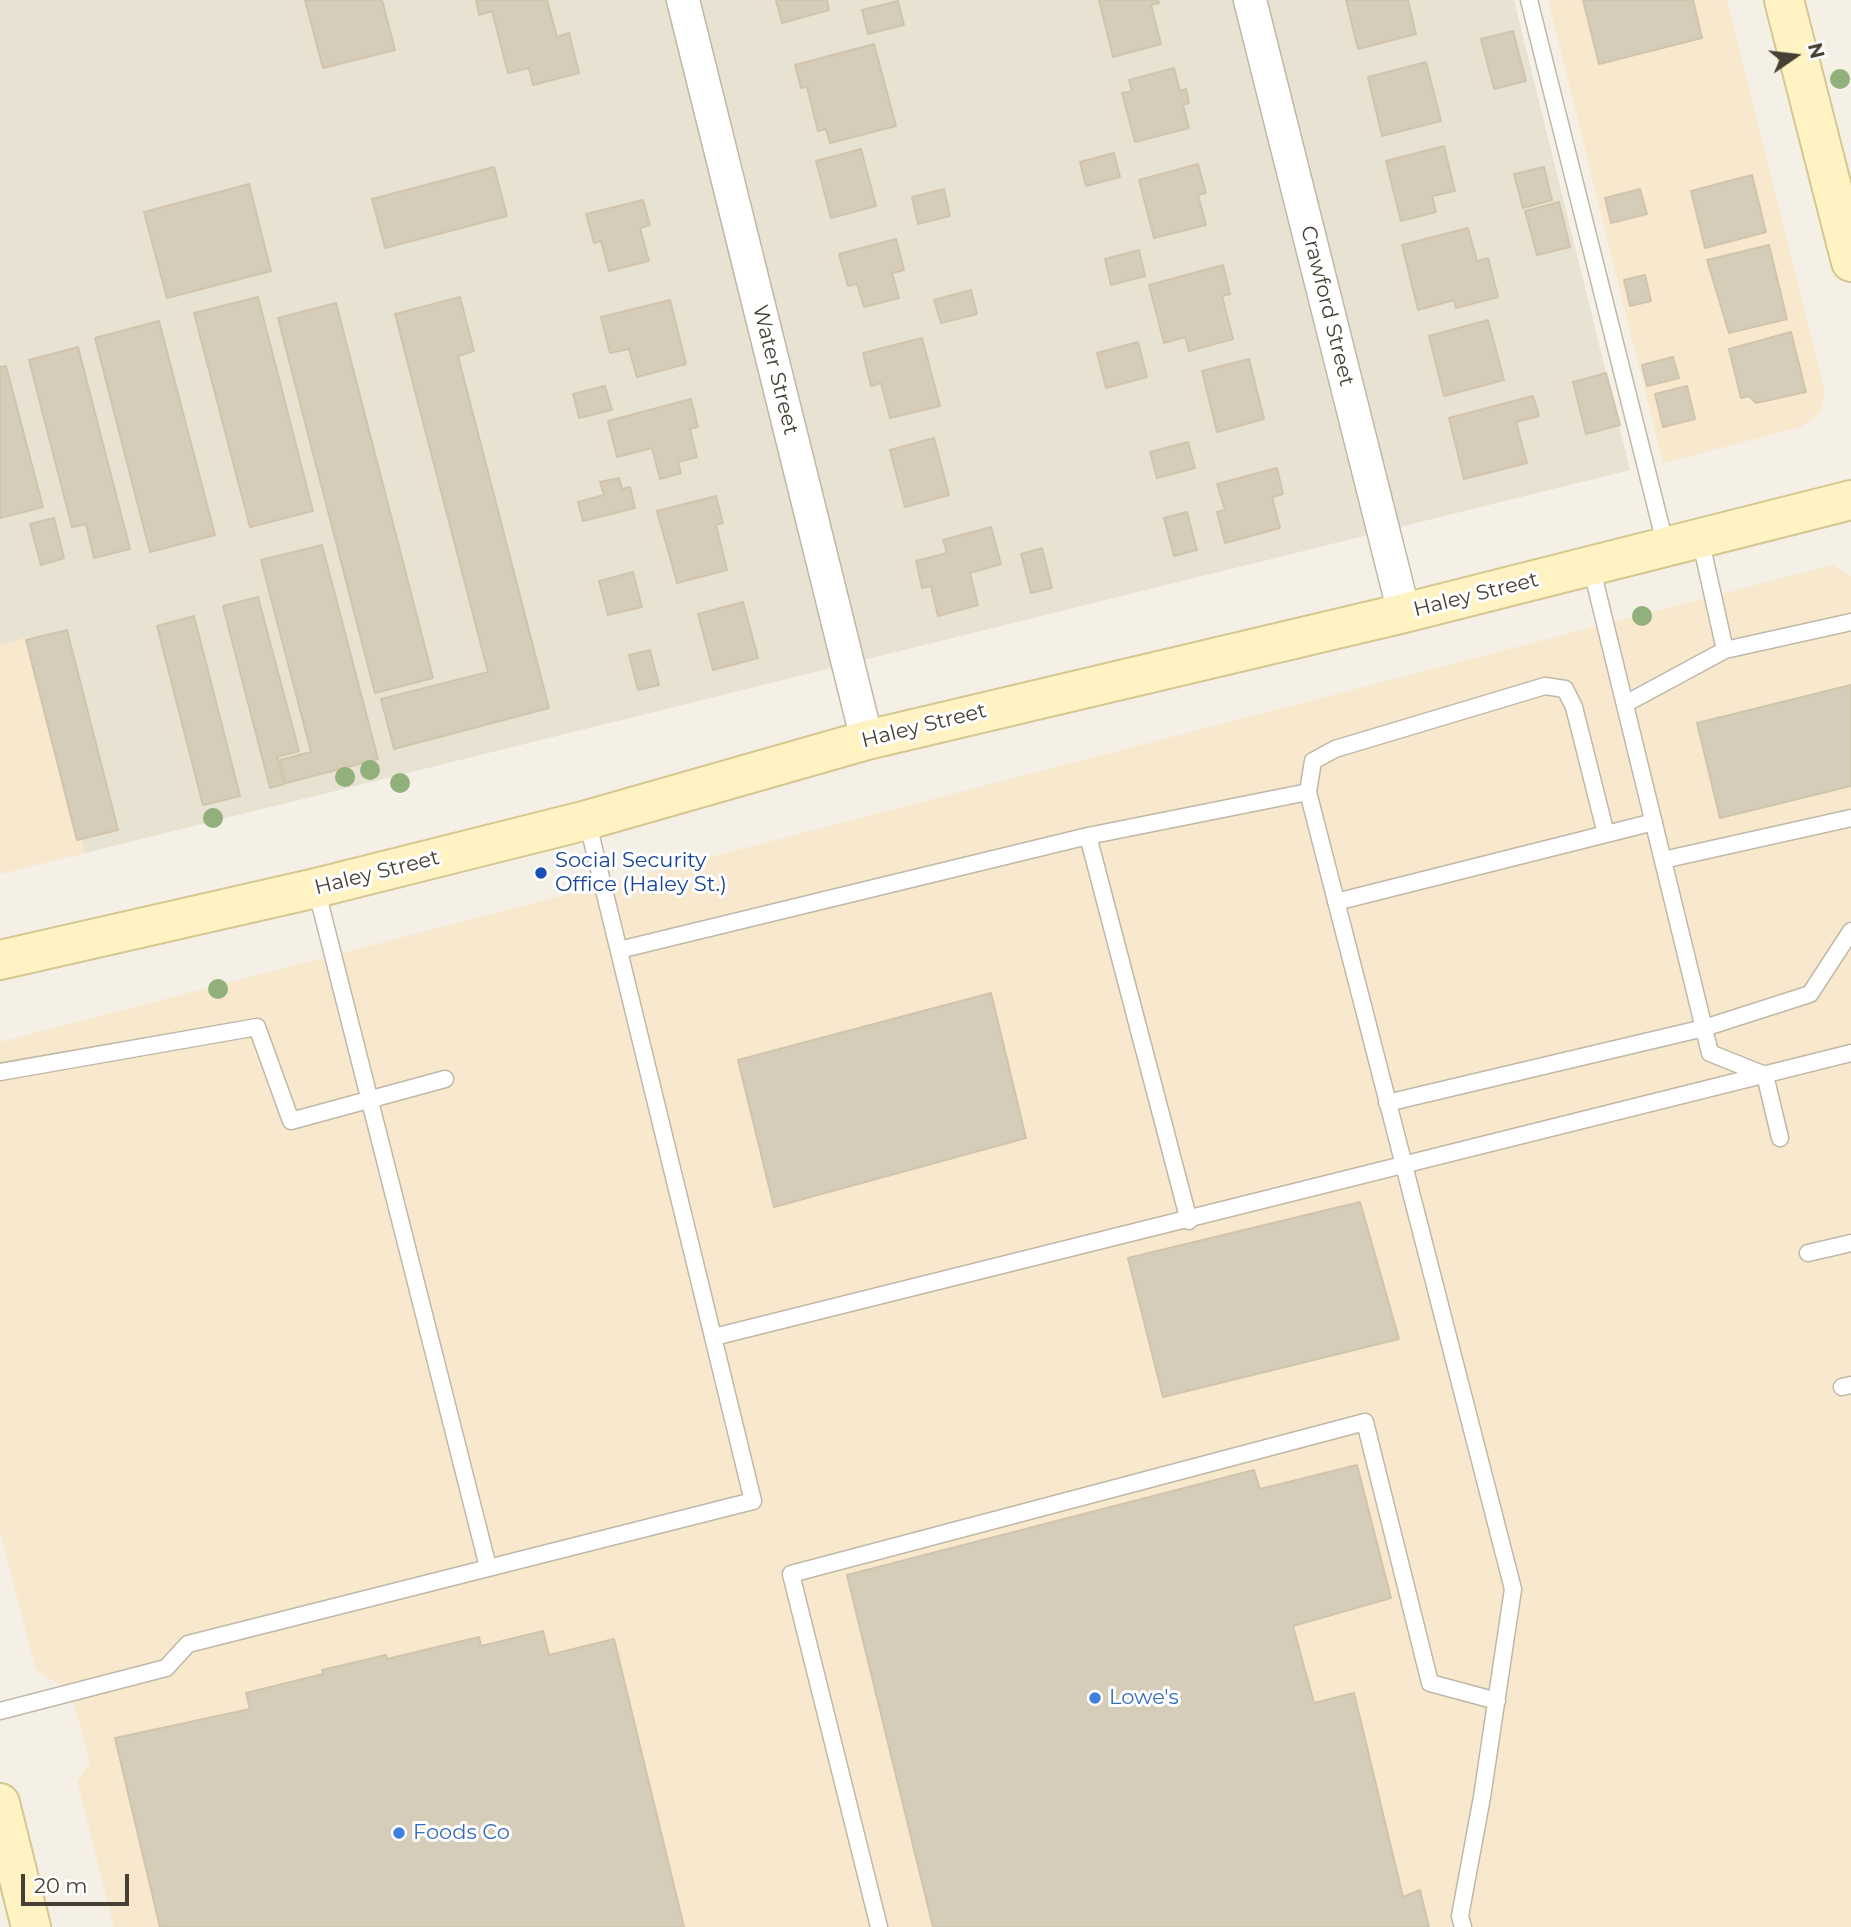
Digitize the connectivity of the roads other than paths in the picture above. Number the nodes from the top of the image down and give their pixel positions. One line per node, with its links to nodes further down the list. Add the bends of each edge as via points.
1 (683, 0): 13 (street, Water Street)
2 (1250, 0): 9 (street, Crawford Street)
3 (1530, 0): 7 (lane)
4 (1784, 0): 5 (main road)
5 (1851, 262)
6 (1851, 500): 7 (main road, Haley Street)
7 (1683, 542): 8 (main road, Haley Street); 11 (lane)
8 (1591, 566): 9 (main road, Haley Street); 12 (lane)
9 (1404, 613): 13 (main road, Haley Street)
10 (1851, 622): 11 (lane)
11 (1725, 650): 12 (lane)
12 (1625, 704): 17 (lane)
13 (867, 740): 16 (main road, Haley Street)
14 (1308, 792): 18 (lane, via 1313,761 1335,749 1545,685 1565,689 1574,707); 19 (lane); 22 (lane)
15 (1851, 818): 20 (lane)
16 (587, 820): 21 (main road, Haley Street); 24 (lane)
17 (1654, 822): 18 (lane); 20 (lane)
18 (1606, 834): 22 (lane)
19 (1088, 836): 24 (lane); 35 (lane)
20 (1663, 860): 26 (lane)
21 (316, 888): 25 (main road, Haley Street); 31 (lane)
22 (1336, 902): 32 (lane)
23 (1851, 931): 26 (lane, via 1811,995)
24 (619, 950): 38 (lane)
25 (0, 960)
26 (1704, 1028): 29 (lane, via 1710,1053); 32 (lane)
27 (1851, 1054): 29 (lane)
28 (0, 1073): 31 (lane, via 257,1027 291,1121)
29 (1765, 1075): 33 (lane); 34 (lane)
30 (445, 1079): 31 (lane)
31 (369, 1100): 39 (lane)
32 (1387, 1103): 34 (lane)
33 (1780, 1138)
34 (1404, 1167): 35 (lane); 40 (lane, via 1513,1589)
35 (1189, 1221): 38 (lane)
36 (1851, 1243): 37 (lane)
37 (1808, 1253)
38 (714, 1337): 39 (lane, via 753,1501)
39 (488, 1567): 41 (lane, via 188,1644 166,1668)
40 (1497, 1701): 44 (lane, via 1430,1683 1365,1422 791,1574); 45 (lane, via 1460,1916)
41 (0, 1711)
42 (0, 1803): 43 (main road)
43 (31, 1927)
44 (879, 1927)
45 (1463, 1927)

